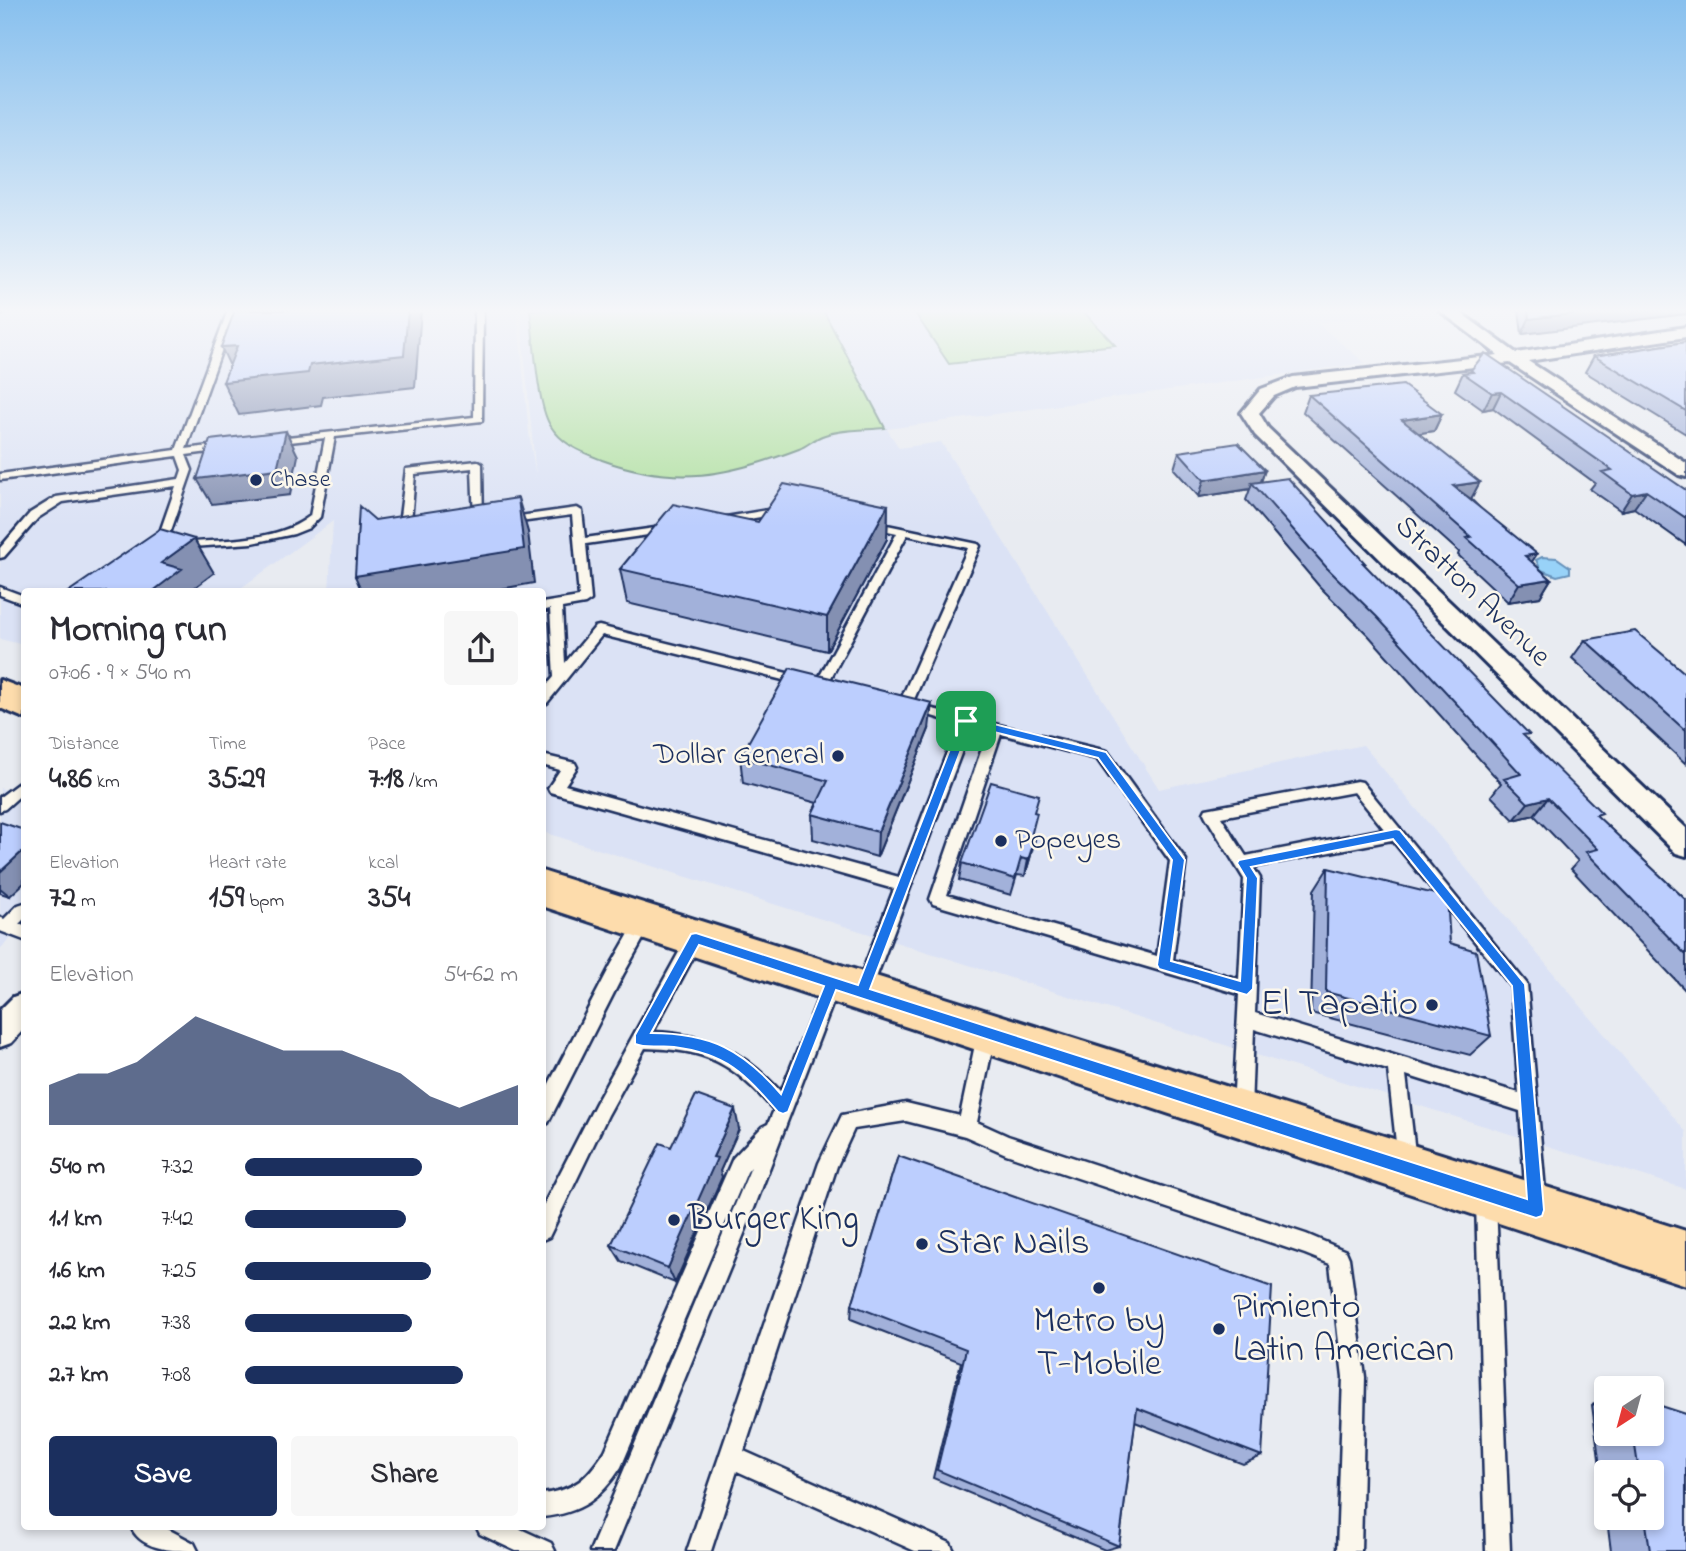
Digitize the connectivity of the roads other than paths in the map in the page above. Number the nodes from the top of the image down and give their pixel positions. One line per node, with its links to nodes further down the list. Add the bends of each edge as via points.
1 (205, 382): 8 (lane)
2 (479, 382): 5 (lane, via 479,419)
3 (1305, 382): 35 (street, Stratton Avenue, via 1283,385 1258,398 1251,413 1261,431)
4 (1550, 382): 9 (street)
5 (331, 434): 6 (lane); 11 (lane, via 315,517 284,534 157,553)
6 (262, 442)
7 (235, 446): 8 (lane)
8 (180, 452): 10 (lane); 11 (lane, via 187,470)
9 (1686, 471)
10 (0, 477)
11 (183, 482): 19 (lane, via 60,499 34,514)
12 (795, 509): 14 (lane)
13 (849, 520): 16 (lane)
14 (714, 522)
15 (687, 526): 18 (lane)
16 (903, 531): 23 (lane, via 827,686 599,630); 27 (lane, via 974,546 899,704)
17 (416, 534): 18 (lane, via 404,536 410,471 477,464 473,526 577,511)
18 (579, 542): 22 (lane, via 585,600)
19 (0, 555)
20 (0, 591): 21 (lane)
21 (21, 599)
22 (549, 606): 23 (lane)
23 (560, 678): 25 (lane)
24 (0, 692): 26 (main road)
25 (546, 695)
26 (21, 703)
27 (966, 721): 30 (lane); 37 (lane)
28 (0, 725): 29 (main road)
29 (21, 728)
30 (996, 729): 44 (lane, via 1102,755 1178,860); 44 (lane, via 938,899)
31 (546, 761): 37 (lane, via 570,767 555,788)
32 (21, 792): 33 (lane)
33 (0, 805)
34 (1396, 833): 36 (lane); 36 (lane, via 1357,786 1211,813); 53 (lane, via 1518,984)
35 (1686, 845)
36 (1243, 863): 46 (lane, via 1252,878)
37 (903, 885): 45 (lane)
38 (546, 891): 40 (main road)
39 (21, 912): 41 (lane)
40 (645, 921): 43 (main road); 54 (lane)
41 (4, 925): 42 (lane)
42 (21, 932)
43 (696, 938): 45 (main road); 51 (lane)
44 (1164, 965): 46 (lane)
45 (847, 988): 50 (main road); 56 (lane)
46 (1247, 989): 48 (lane)
47 (21, 1010): 49 (street)
48 (1245, 1018): 52 (lane); 55 (lane)
49 (0, 1032)
50 (986, 1033): 55 (main road); 57 (lane)
51 (640, 1040): 56 (lane, via 672,1040 719,1050 753,1072); 61 (lane)
52 (1396, 1064): 53 (lane); 58 (lane)
53 (1527, 1104): 60 (lane)
54 (546, 1109)
55 (1243, 1116): 58 (main road)
56 (779, 1117): 64 (lane, via 740,1165 613,1459 596,1485 576,1500); 69 (lane)
57 (967, 1127): 63 (lane, via 906,1112 848,1121 828,1163); 72 (lane, via 1006,1145 1339,1258 1354,1377)
58 (1408, 1169): 59 (main road)
59 (1485, 1194): 60 (main road); 73 (lane)
60 (1536, 1210): 62 (main road)
61 (546, 1222)
62 (1686, 1258)
63 (730, 1456): 70 (lane); 71 (lane)
64 (546, 1505)
65 (146, 1530): 67 (lane)
66 (497, 1530): 68 (lane)
67 (186, 1551)
68 (543, 1551)
69 (602, 1551)
70 (699, 1551)
71 (942, 1551)
72 (1349, 1551)
73 (1498, 1551)

